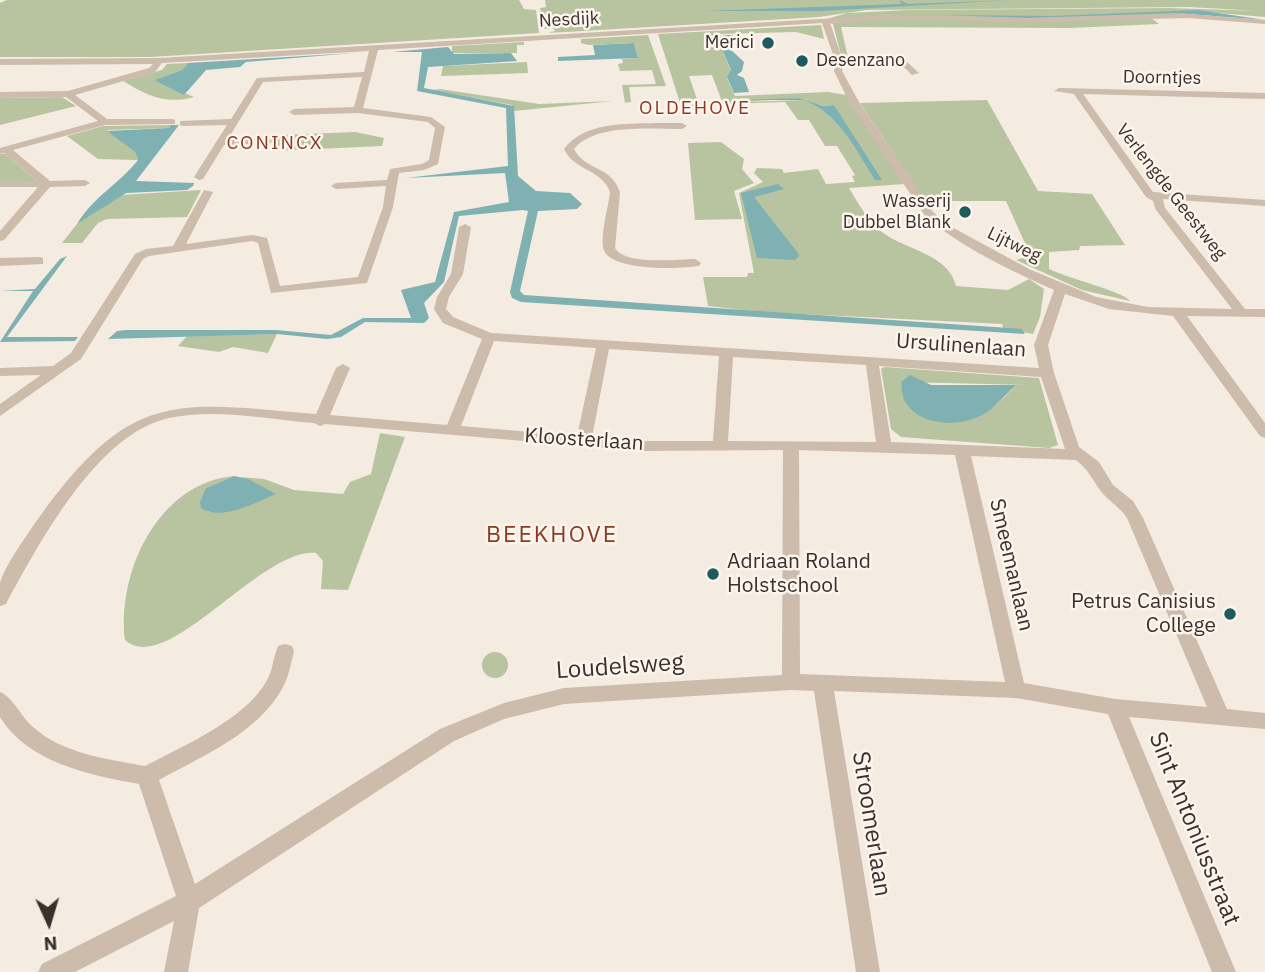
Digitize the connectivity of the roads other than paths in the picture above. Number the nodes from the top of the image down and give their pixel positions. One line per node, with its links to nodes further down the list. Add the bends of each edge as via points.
1 (825, 20): 2 (street, Nesdijk, via 1188,16); 3 (street, Nesdijk); 6 (street, Lijtweg)
2 (1265, 22)
3 (374, 48): 4 (street, Nesdijk); 8 (street)
4 (159, 61): 5 (street, Nesdijk); 11 (street, via 152,70)
5 (0, 62)
6 (840, 63): 7 (street, via 907,65); 39 (street, Lijtweg, via 838,71 854,102 936,220)
7 (915, 73)
8 (366, 74): 14 (street); 18 (street, via 260,80)
9 (1059, 91): 10 (street, Doorntjes)
10 (1077, 92): 13 (street, Doorntjes); 31 (street, Verlengde Geestweg)
11 (68, 94): 12 (street); 16 (street)
12 (0, 95)
13 (1265, 96)
14 (358, 110): 15 (street); 26 (street, via 431,120 440,127 435,162 394,171)
15 (294, 112)
16 (105, 122): 17 (street); 23 (street)
17 (172, 122)
18 (232, 122): 19 (street); 22 (street)
19 (183, 123)
20 (682, 126): 38 (street, via 600,130 576,139 569,149 573,159 613,183 609,248 613,255 633,262)
21 (271, 140): 22 (street)
22 (219, 142): 24 (street)
23 (4, 151): 28 (street)
24 (199, 177)
25 (85, 183): 28 (street)
26 (391, 183): 29 (street); 35 (street, via 388,207 363,281 275,290 263,240)
27 (0, 184): 28 (street)
28 (47, 184): 34 (street)
29 (336, 186)
30 (208, 192): 35 (street)
31 (1150, 195): 32 (street); 41 (street, Verlengde Geestweg, via 1158,199 1160,208)
32 (1265, 203)
33 (465, 227): 43 (street, Ursulinenlaan, via 457,274 440,309 448,320)
34 (0, 238)
35 (178, 247): 48 (street, via 139,257 76,356)
36 (39, 261): 37 (street)
37 (0, 262)
38 (695, 263)
39 (1061, 287): 40 (street, Lijtweg, via 1106,304); 50 (street, via 1041,345)
40 (1177, 312): 41 (street, Lijtweg); 54 (street)
41 (1241, 312): 42 (street, Lijtweg)
42 (1265, 313)
43 (489, 337): 44 (street, Ursulinenlaan); 53 (street)
44 (603, 346): 45 (street, Ursulinenlaan); 55 (street)
45 (726, 353): 46 (street, Ursulinenlaan); 57 (street)
46 (872, 362): 50 (street, Ursulinenlaan); 58 (street, Ursulinenlaan)
47 (343, 368): 52 (street)
48 (56, 370): 49 (street); 51 (street)
49 (0, 372)
50 (1047, 373): 60 (street)
51 (0, 411)
52 (320, 421): 53 (street, Kloosterlaan); 61 (street, Kloosterlaan, via 182,410 138,425 93,461 70,489 20,561)
53 (452, 430): 55 (street, Kloosterlaan)
54 (1265, 433)
55 (584, 440): 57 (street, Kloosterlaan)
56 (791, 446): 57 (street, Kloosterlaan); 58 (street, Kloosterlaan); 63 (street)
57 (720, 447)
58 (884, 448): 59 (street, Kloosterlaan)
59 (962, 451): 60 (street, Kloosterlaan); 65 (street, Smeemanlaan)
60 (1078, 455): 68 (street, via 1094,466 1107,489 1135,518)
61 (0, 599)
62 (285, 651): 70 (street, via 276,683 265,699 224,730)
63 (791, 682): 64 (street, Loudelsweg); 71 (street, Loudelsweg, via 564,696 503,710 447,735)
64 (822, 685): 65 (street, Loudelsweg); 74 (street, Stroomerlaan)
65 (1016, 690): 67 (street, Loudelsweg)
66 (0, 700): 70 (street, via 8,716 34,740 70,760)
67 (1115, 707): 68 (street, Loudelsweg); 75 (street, Sint Antoniusstraat)
68 (1221, 717): 69 (street, Loudelsweg)
69 (1265, 721)
70 (147, 776): 71 (street)
71 (189, 901): 72 (street, Loudelsweg); 73 (street)
72 (50, 972)
73 (176, 972)
74 (868, 972)
75 (1224, 972)

